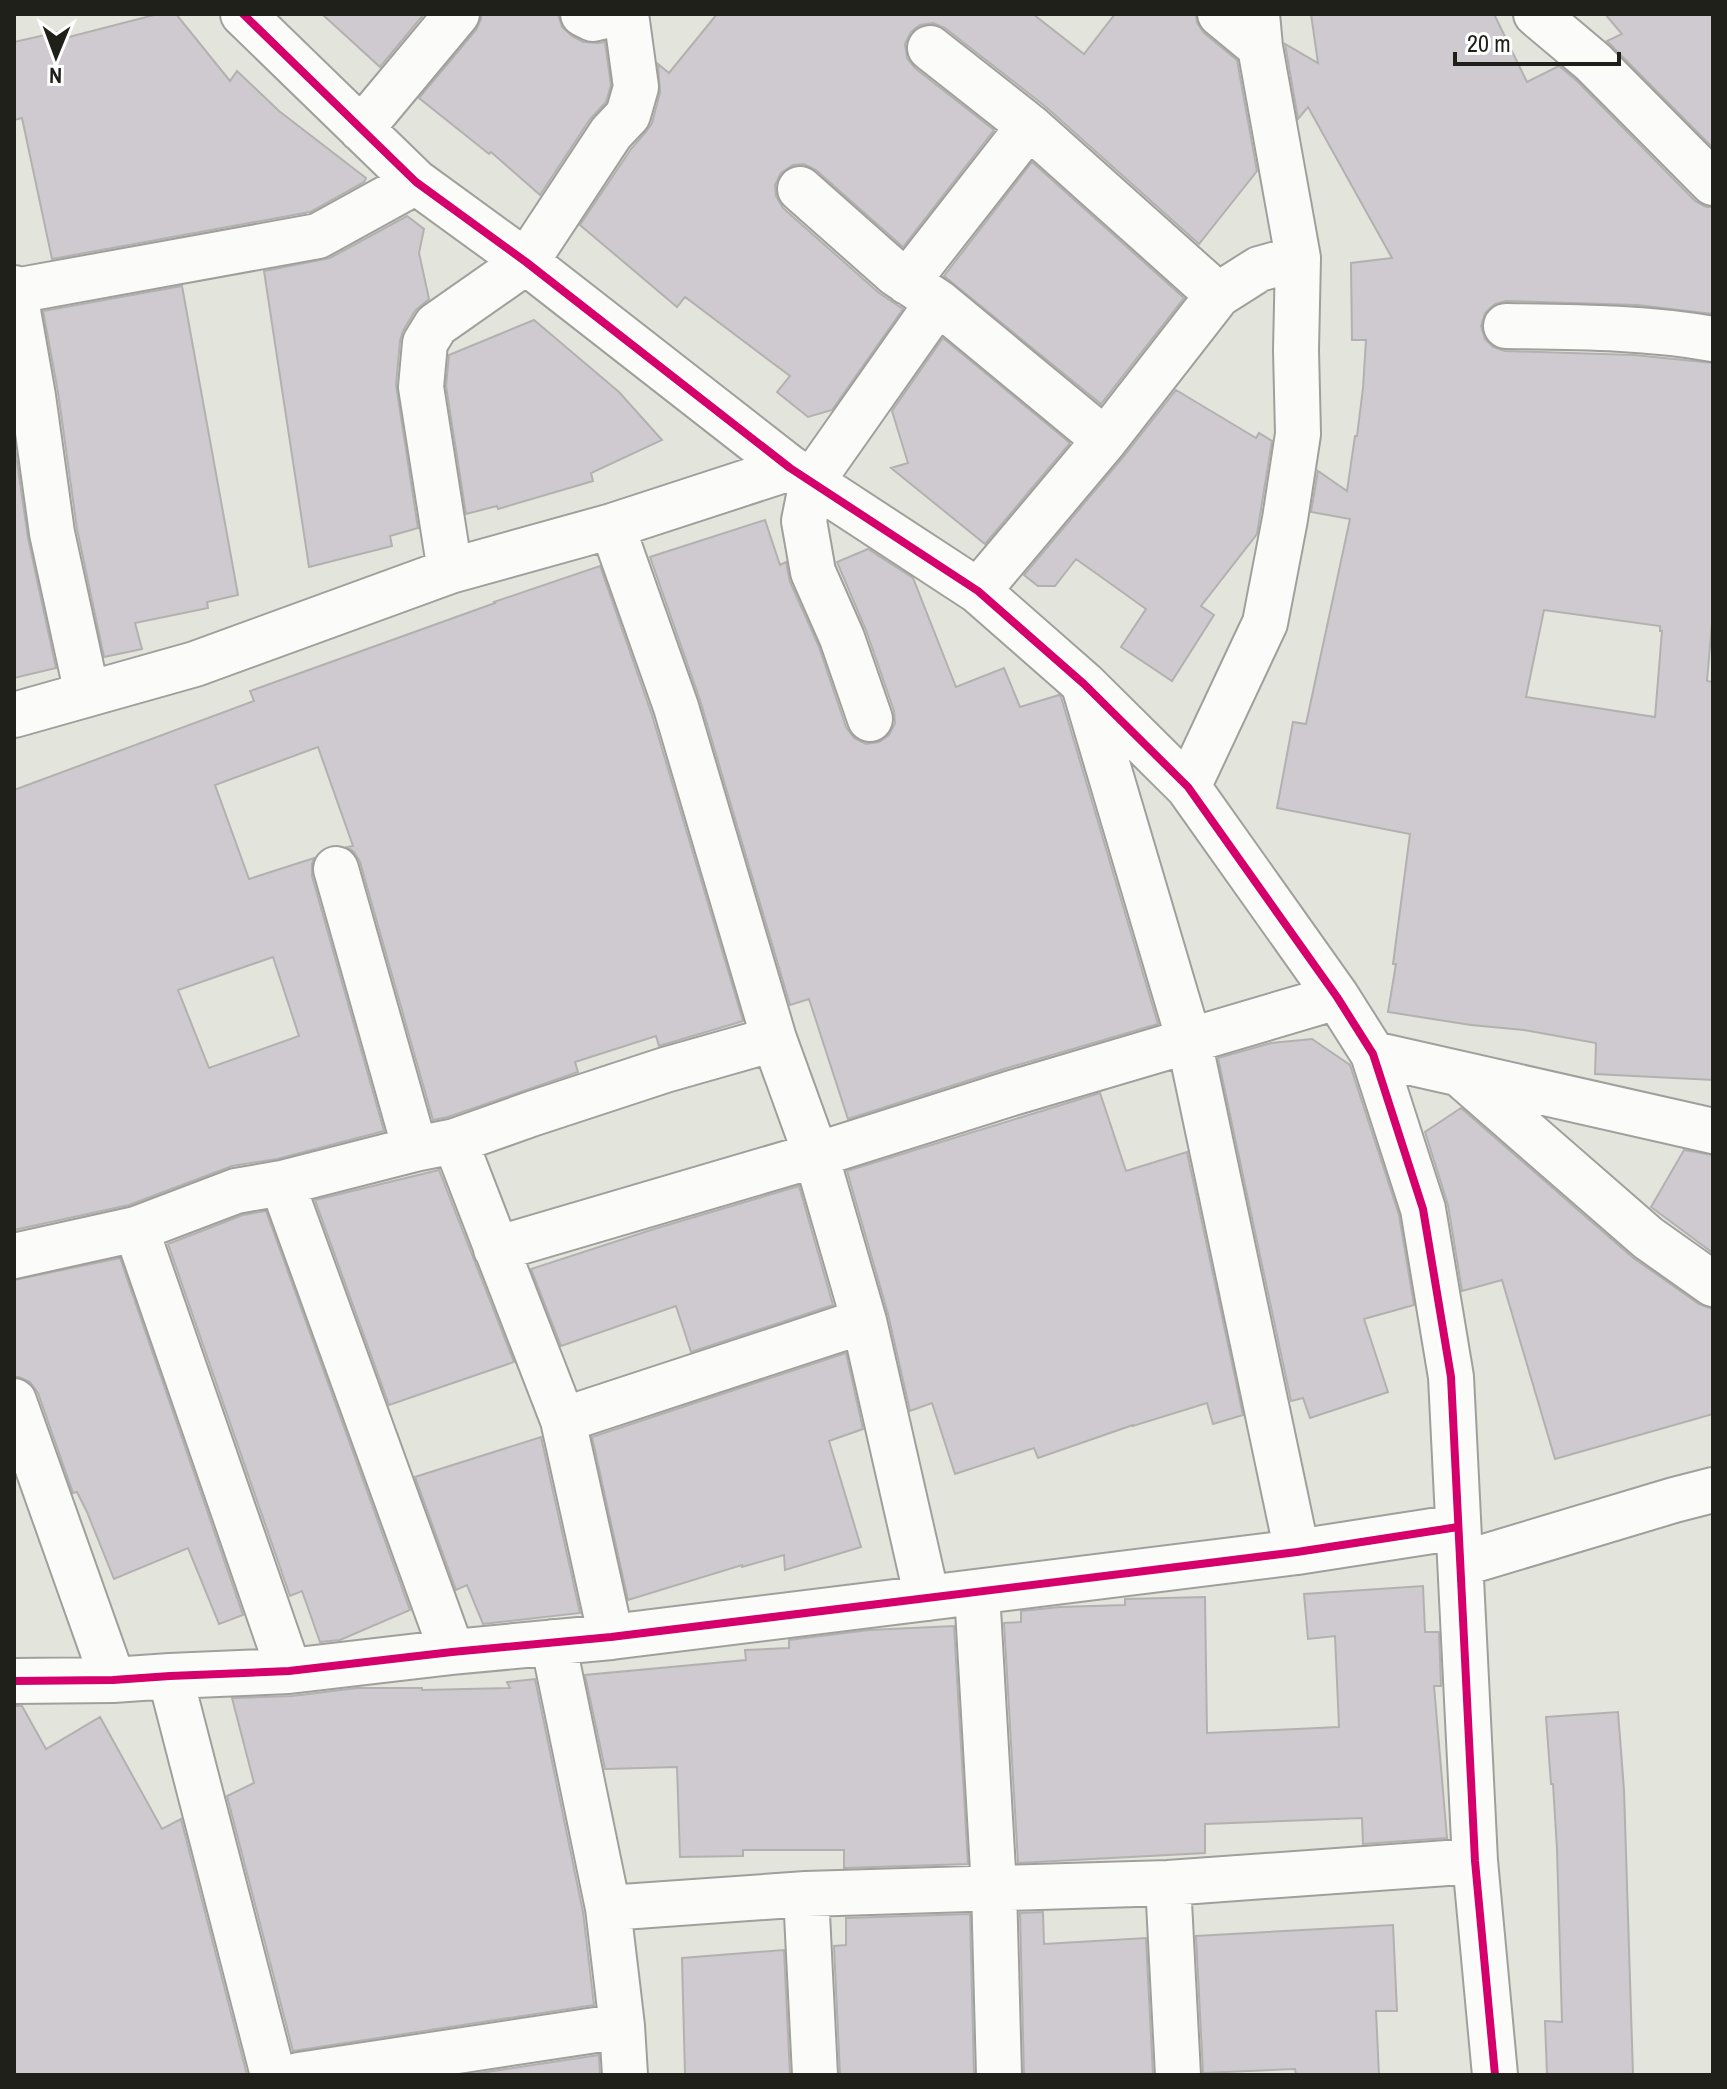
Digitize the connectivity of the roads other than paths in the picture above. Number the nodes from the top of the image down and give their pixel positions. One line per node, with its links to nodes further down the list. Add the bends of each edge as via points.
1 (243, 14): 11 (street)
2 (457, 14): 11 (street)
3 (583, 14): 4 (street, via 593,19)
4 (613, 14)
5 (626, 14): 16 (street, via 636,87 628,115)
6 (1220, 14): 8 (street)
7 (1536, 14): 13 (street, via 1593,62)
8 (1259, 31): 15 (street)
9 (930, 48): 10 (street)
10 (1029, 126): 18 (street); 19 (street)
11 (361, 129): 12 (street)
12 (416, 182): 16 (street); 17 (street, via 318,236)
13 (1713, 183)
14 (800, 189): 18 (street)
15 (1298, 258): 19 (street, via 1259,269); 31 (street, via 1298,434 1265,623)
16 (526, 262): 23 (street); 25 (street, via 436,325 425,343 421,387)
17 (14, 289): 28 (street, via 52,533)
18 (923, 292): 22 (street); 23 (street)
19 (1218, 295): 22 (street)
20 (1506, 326): 21 (street)
21 (1713, 339)
22 (1105, 440): 26 (street)
23 (801, 474): 24 (street); 26 (street); 30 (street, via 813,572)
24 (612, 526): 25 (street); 34 (street, via 676,707)
25 (450, 571): 28 (street, via 195,664)
26 (978, 591): 27 (street)
27 (1084, 684): 31 (street); 35 (street)
28 (87, 694): 29 (street)
29 (14, 715)
30 (870, 719)
31 (1188, 787): 33 (street)
32 (336, 869): 39 (street)
33 (1337, 997): 35 (street); 36 (street)
34 (774, 1039): 39 (street); 40 (street)
35 (1189, 1040): 40 (street); 51 (street)
36 (1373, 1054): 37 (street); 50 (street, via 1423,1209 1451,1377)
37 (1459, 1074): 38 (street); 45 (street, via 1648,1238)
38 (1713, 1131)
39 (435, 1145): 41 (street); 43 (street)
40 (816, 1155): 43 (street); 46 (street)
41 (282, 1183): 42 (street, via 236,1191); 56 (street)
42 (136, 1229): 44 (street); 57 (street)
43 (496, 1249): 48 (street)
44 (14, 1256)
45 (1713, 1284)
46 (864, 1321): 48 (street); 53 (street)
47 (14, 1401): 59 (street)
48 (563, 1420): 54 (street)
49 (1713, 1490): 50 (street)
50 (1459, 1546): 51 (street); 61 (street)
51 (1297, 1552): 52 (street)
52 (977, 1592): 53 (street); 63 (street)
53 (927, 1598): 54 (street)
54 (611, 1637): 55 (street)
55 (553, 1642): 56 (street); 65 (street)
56 (452, 1652): 57 (street)
57 (289, 1671): 58 (street)
58 (170, 1676): 59 (street); 67 (street)
59 (113, 1680): 60 (street)
60 (14, 1681)
61 (1475, 1861): 62 (street); 73 (street)
62 (1168, 1883): 63 (street); 72 (street)
63 (994, 1888): 64 (street); 71 (street)
64 (806, 1894): 65 (street); 70 (street)
65 (608, 1908): 66 (street)
66 (622, 2026): 68 (street); 69 (street)
67 (273, 2075)
68 (299, 2075)
69 (625, 2075)
70 (815, 2075)
71 (999, 2075)
72 (1178, 2075)
73 (1495, 2075)

